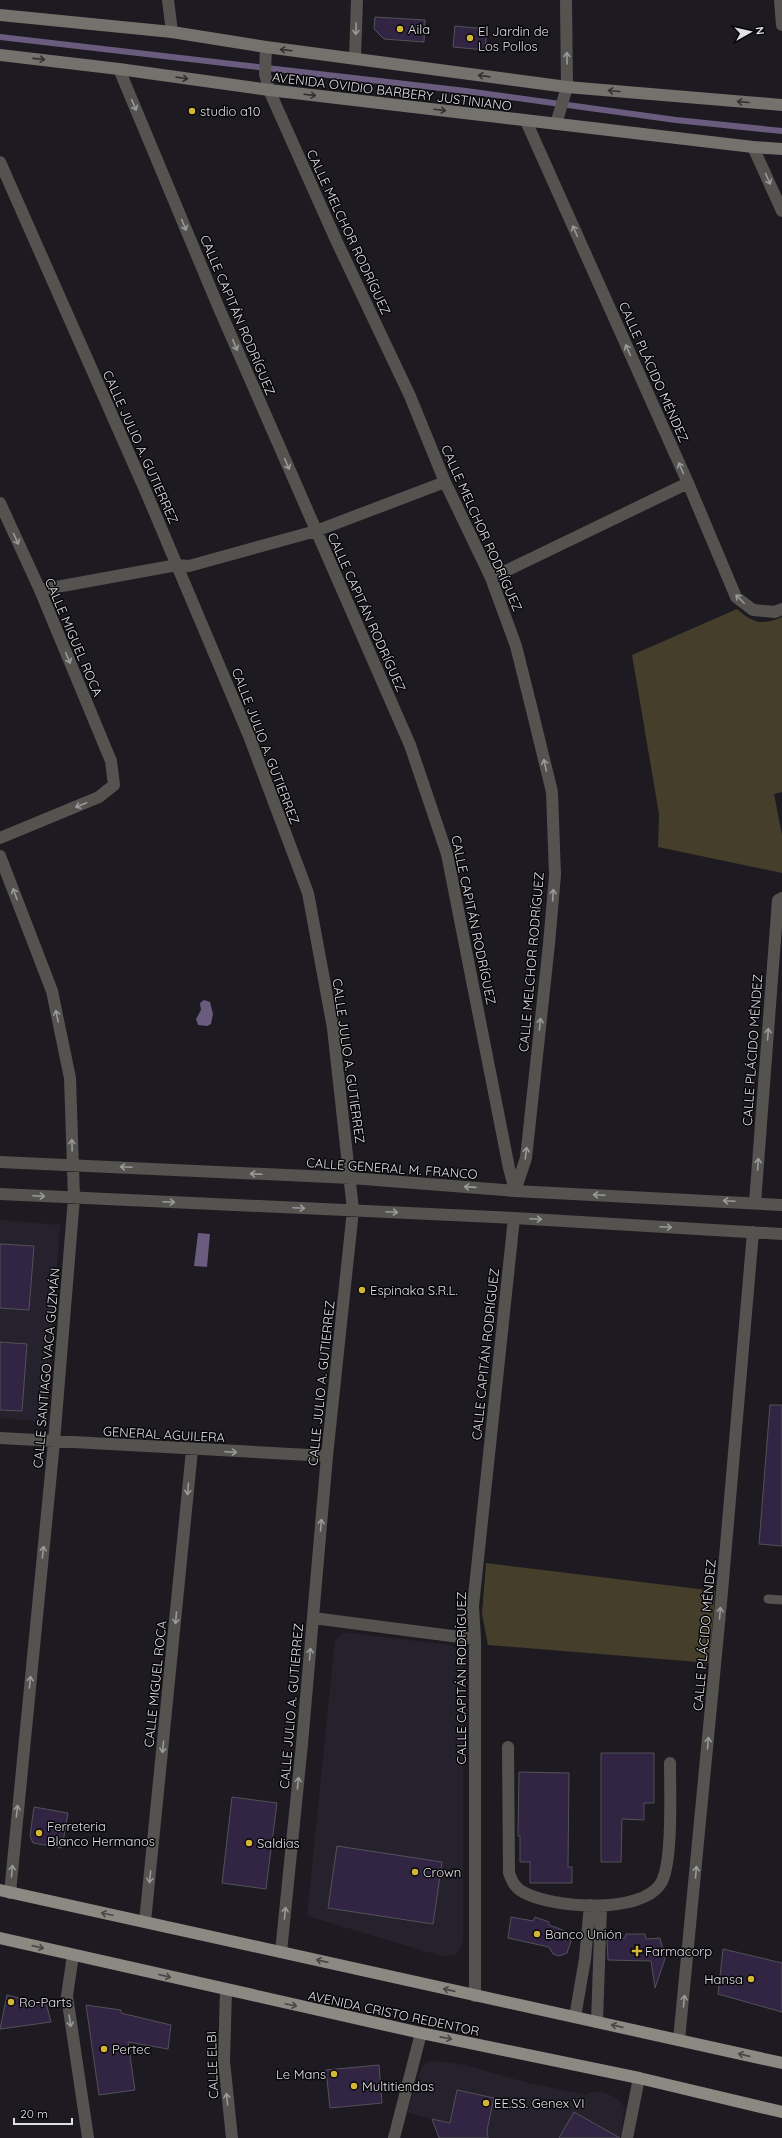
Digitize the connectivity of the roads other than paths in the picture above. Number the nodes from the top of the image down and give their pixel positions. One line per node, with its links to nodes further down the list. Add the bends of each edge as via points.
1 (168, 0): 7 (street)
2 (357, 0): 10 (street, one-way to 10)
3 (566, 0): 13 (street, one-way to 3)
4 (780, 0): 6 (street)
5 (0, 15): 7 (street, AVENIDA OVIDIO BARBERY JUSTINIANO)
6 (782, 26)
7 (172, 32): 8 (street, AVENIDA OVIDIO BARBERY JUSTINIANO)
8 (266, 52): 10 (street, AVENIDA OVIDIO BARBERY JUSTINIANO, one-way to 8); 12 (street, CALLE MELCHOR RODRÍGUEZ, via 265,74)
9 (0, 55): 11 (street, AVENIDA OVIDIO BARBERY JUSTINIANO, one-way to 11)
10 (355, 58): 13 (street, AVENIDA OVIDIO BARBERY JUSTINIANO, one-way to 10)
11 (119, 69): 12 (street, AVENIDA OVIDIO BARBERY JUSTINIANO, one-way to 12); 24 (street, CALLE CAPITÁN RODRÍGUEZ, one-way to 24)
12 (269, 90): 15 (street, AVENIDA OVIDIO BARBERY JUSTINIANO, one-way to 15); 21 (street, CALLE MELCHOR RODRÍGUEZ, via 410,396)
13 (566, 92): 14 (street, AVENIDA OVIDIO BARBERY JUSTINIANO, one-way to 13); 16 (street)
14 (782, 105)
15 (526, 121): 16 (street, AVENIDA OVIDIO BARBERY JUSTINIANO); 22 (street, CALLE PLÁCIDO MÉNDEZ, one-way to 15)
16 (556, 124): 17 (street, AVENIDA OVIDIO BARBERY JUSTINIANO)
17 (753, 147): 18 (street, AVENIDA OVIDIO BARBERY JUSTINIANO); 20 (street, one-way to 20)
18 (782, 149)
19 (0, 162): 25 (street, CALLE JULIO A. GUTIERREZ)
20 (782, 211)
21 (445, 482): 24 (street); 26 (street, CALLE MELCHOR RODRÍGUEZ)
22 (688, 484): 26 (street); 28 (street, CALLE PLÁCIDO MÉNDEZ, one-way to 22, via 753,610 736,597)
23 (0, 503): 27 (street, CALLE MIGUEL ROCA, one-way to 27)
24 (316, 531): 25 (street, via 189,566); 35 (street, CALLE CAPITÁN RODRÍGUEZ, via 410,745 447,854)
25 (177, 565): 27 (street); 34 (street, CALLE JULIO A. GUTIERREZ, via 249,736 308,893 333,1028)
26 (491, 578): 35 (street, CALLE MELCHOR RODRÍGUEZ, one-way to 26, via 526,1158 550,944 554,875 552,799 516,646)
27 (40, 590): 29 (street, CALLE MIGUEL ROCA, one-way to 29, via 111,761 114,784 99,797)
28 (778, 610)
29 (0, 838)
30 (0, 856): 33 (street, CALLE SANTIAGO VACA GUZMÁN, one-way to 30, via 70,1078 52,991)
31 (780, 899): 38 (street, CALLE PLÁCIDO MÉNDEZ, one-way to 31)
32 (0, 1162): 33 (street, CALLE GENERAL M. FRANCO)
33 (73, 1165): 34 (street, CALLE GENERAL M. FRANCO, one-way to 33); 37 (street, CALLE SANTIAGO VACA GUZMÁN)
34 (351, 1178): 35 (street, CALLE GENERAL M. FRANCO, one-way to 34); 40 (street, CALLE JULIO A. GUTIERREZ)
35 (515, 1190): 38 (street, CALLE GENERAL M. FRANCO, one-way to 35)
36 (0, 1194): 37 (street, one-way to 37)
37 (74, 1198): 40 (street, one-way to 40); 45 (street, CALLE SANTIAGO VACA GUZMÁN)
38 (754, 1203): 39 (street, CALLE GENERAL M. FRANCO)
39 (782, 1205)
40 (354, 1210): 41 (street, one-way to 41); 47 (street, CALLE JULIO A. GUTIERREZ)
41 (514, 1218): 42 (street, one-way to 42); 51 (street, CALLE CAPITÁN RODRÍGUEZ, via 472,1606)
42 (753, 1232): 43 (street); 65 (street, CALLE PLÁCIDO MÉNDEZ, one-way to 42, via 721,1608)
43 (782, 1234)
44 (0, 1438): 45 (street, GENERAL AGUILERA)
45 (54, 1442): 46 (street, GENERAL AGUILERA); 54 (street, CALLE SANTIAGO VACA GUZMÁN, one-way to 45)
46 (192, 1450): 47 (street, GENERAL AGUILERA, one-way to 47); 56 (street, CALLE MIGUEL ROCA, one-way to 56)
47 (328, 1456): 50 (street, CALLE JULIO A. GUTIERREZ, one-way to 47)
48 (768, 1599): 49 (lane)
49 (782, 1600)
50 (313, 1618): 51 (street); 58 (street, CALLE JULIO A. GUTIERREZ, one-way to 50)
51 (476, 1638): 61 (street, CALLE CAPITÁN RODRÍGUEZ)
52 (508, 1747): 55 (street, via 509,1873 514,1884 523,1892 535,1897)
53 (670, 1763): 55 (street, via 668,1855 660,1885 625,1904)
54 (5, 1891): 56 (main road, one-way to 54)
55 (596, 1906): 62 (street); 63 (street)
56 (145, 1922): 58 (main road)
57 (0, 1938): 59 (main road, AVENIDA CRISTO REDENTOR, one-way to 59)
58 (281, 1952): 61 (main road, one-way to 58)
59 (73, 1955): 60 (main road, AVENIDA CRISTO REDENTOR, one-way to 60); 71 (street, one-way to 71, via 66,1996)
60 (226, 1990): 64 (main road, AVENIDA CRISTO REDENTOR, one-way to 64); 72 (street, CALLE ELBI, one-way to 60, via 224,2061)
61 (475, 1996): 62 (main road)
62 (575, 2017): 63 (main road)
63 (597, 2022): 65 (main road, one-way to 63)
64 (420, 2033): 67 (main road, AVENIDA CRISTO REDENTOR, one-way to 67); 73 (street)
65 (679, 2040): 66 (main road, one-way to 65)
66 (782, 2063)
67 (639, 2078): 68 (main road, AVENIDA CRISTO REDENTOR); 74 (street)
68 (745, 2103): 69 (main road); 70 (main road, AVENIDA CRISTO REDENTOR)
69 (782, 2103)
70 (782, 2112)
71 (88, 2138)
72 (232, 2138)
73 (394, 2138)
74 (627, 2138)

